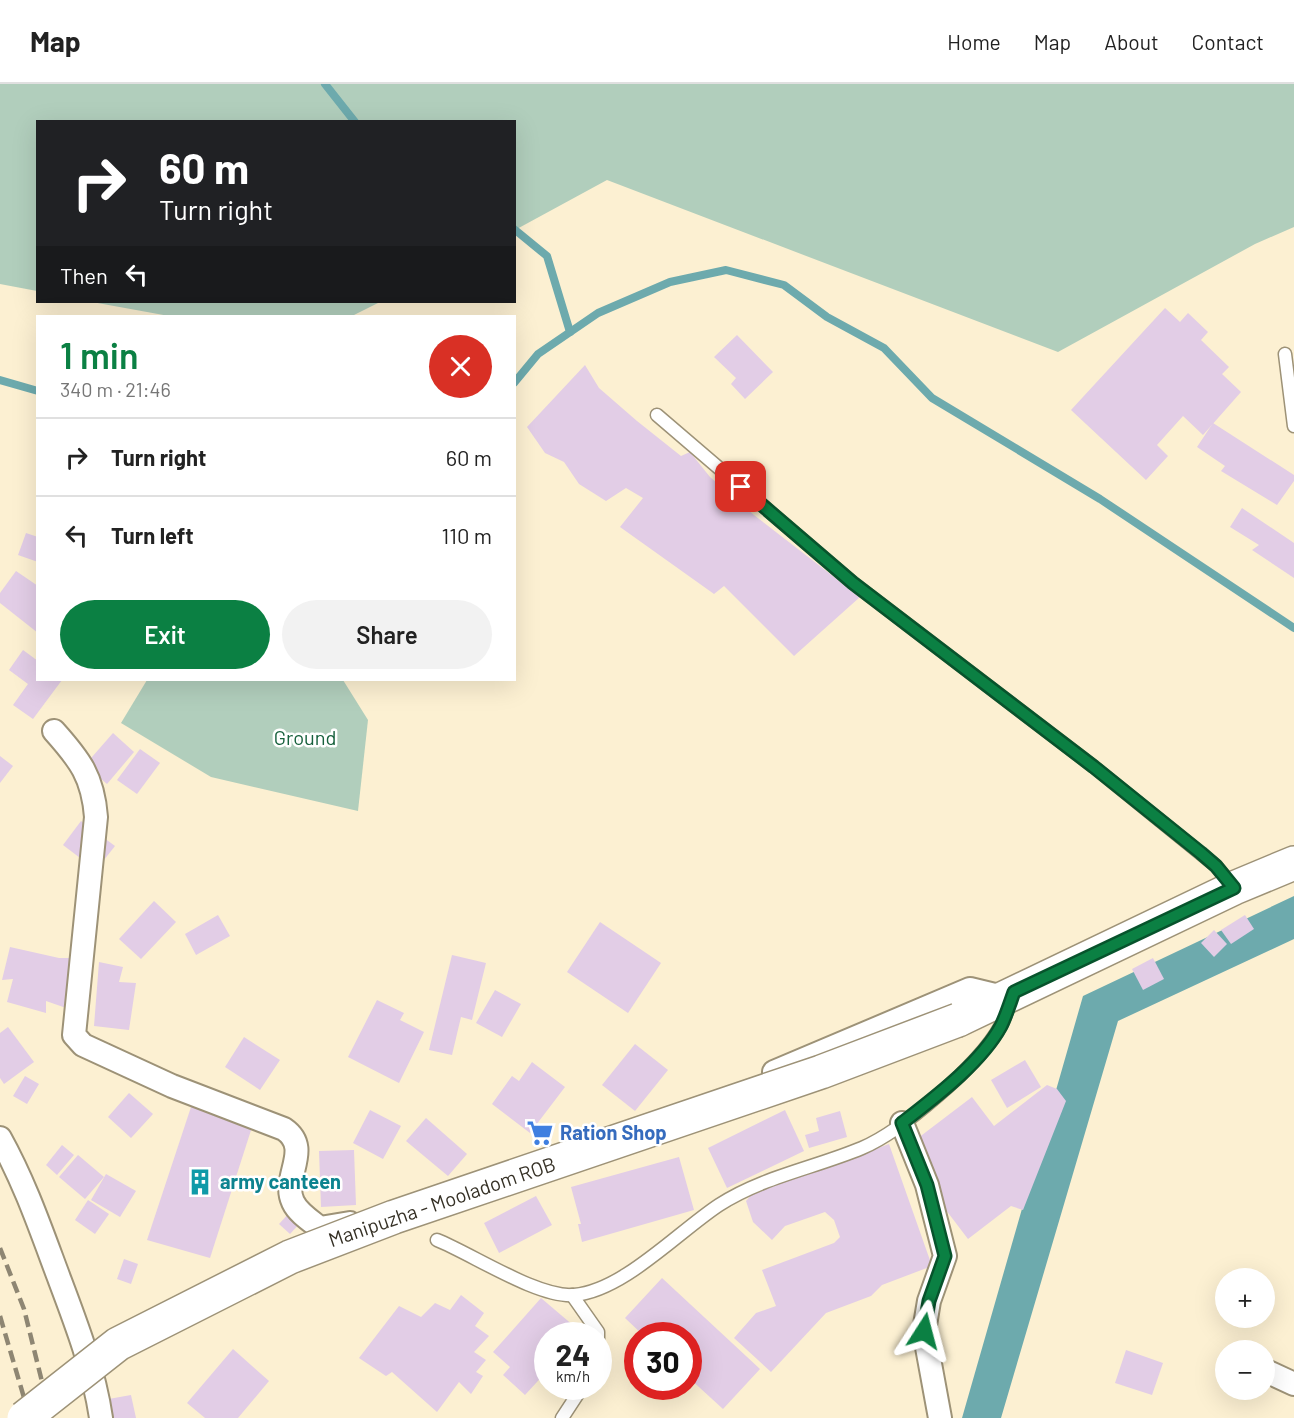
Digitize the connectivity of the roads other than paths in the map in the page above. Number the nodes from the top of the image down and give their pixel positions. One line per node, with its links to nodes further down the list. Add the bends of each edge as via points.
1 (1285, 354): 3 (lane)
2 (657, 415): 6 (lane, via 853,583 1094,767 1216,866)
3 (1294, 426)
4 (54, 731): 7 (street, via 84,767 91,782 96,817 74,1035 83,1045 172,1086 291,1134 298,1151 290,1194 294,1204 320,1228 338,1227 794,1065 970,989)
5 (1294, 863): 6 (main road, Manipuzha - Mooladom ROB)
6 (1234, 888): 7 (main road, Manipuzha - Mooladom ROB)
7 (1009, 994): 8 (lane, via 1000,1027 987,1046); 16 (main road, Manipuzha - Mooladom ROB, bridge, via 958,1020 821,1072 394,1217 290,1257 118,1344)
8 (902, 1123): 11 (lane, via 861,1148 757,1185 719,1205 618,1279 596,1291); 19 (street, via 927,1185 945,1256 929,1301 924,1331)
9 (0, 1138): 17 (street, via 28,1195 78,1329)
10 (437, 1240): 11 (lane, via 550,1293)
11 (573, 1295): 12 (lane)
12 (591, 1322)
13 (1275, 1375): 14 (street)
14 (1294, 1384)
15 (574, 1400): 18 (lane)
16 (24, 1418)
17 (101, 1418)
18 (562, 1418)
19 (940, 1418)

